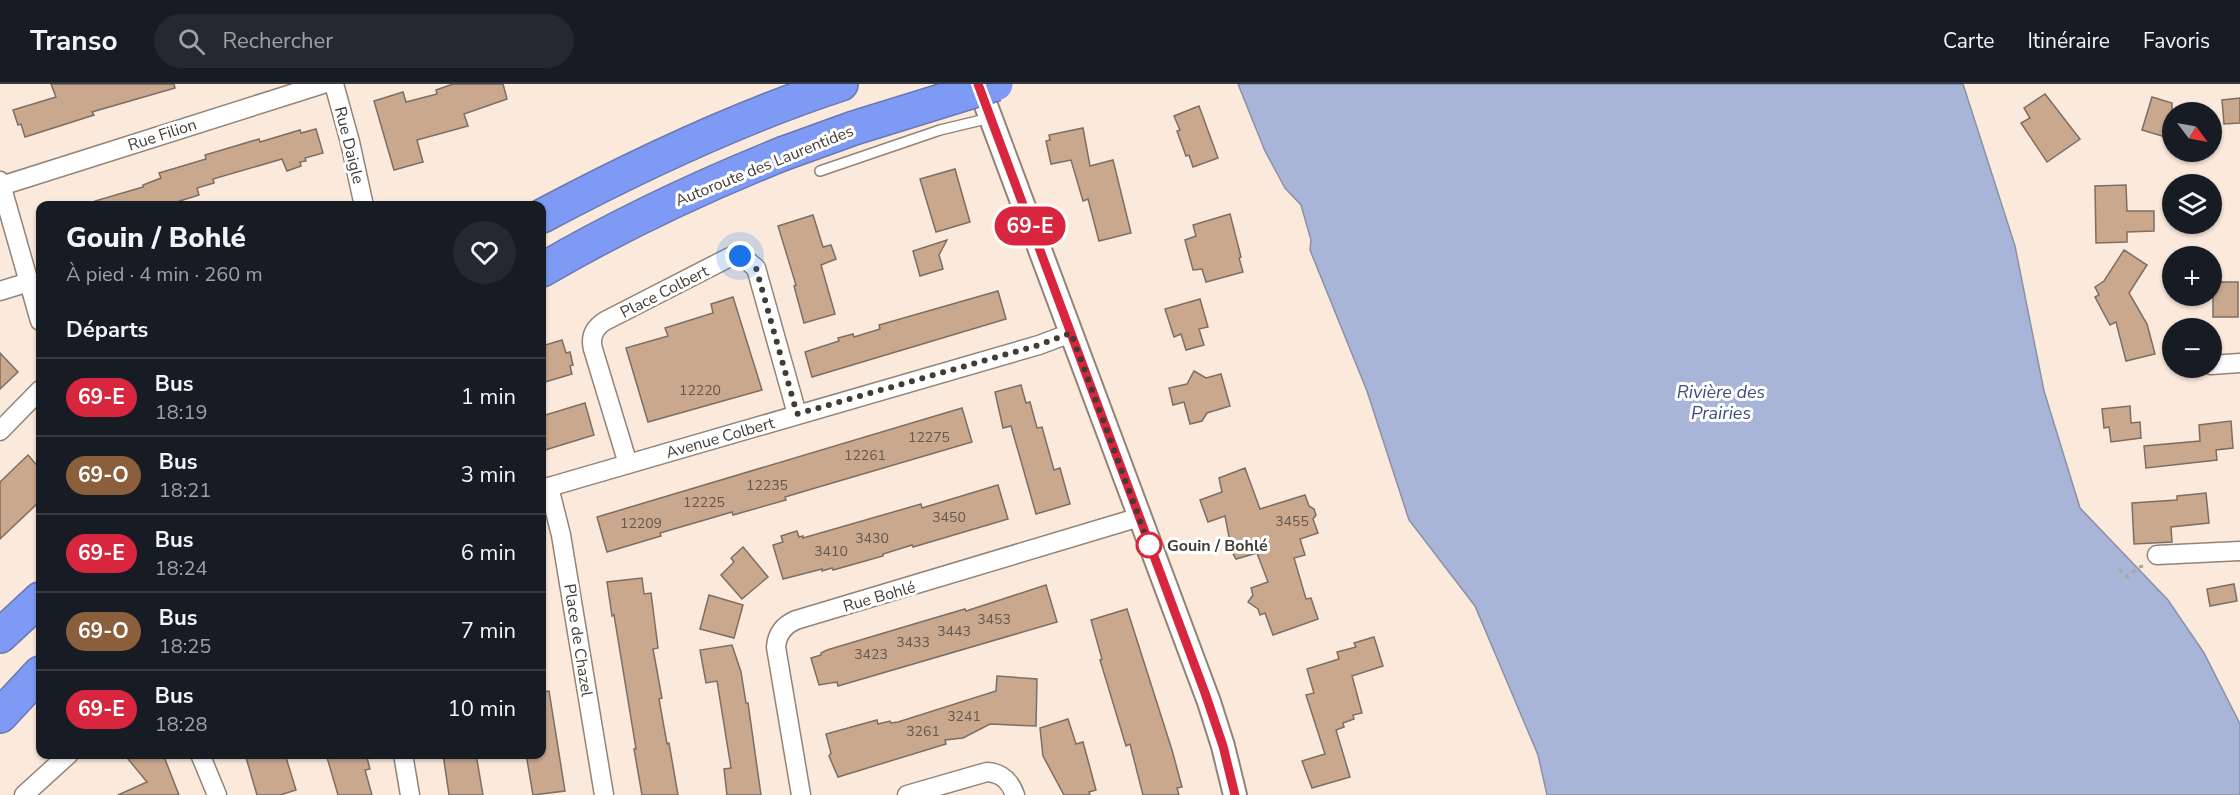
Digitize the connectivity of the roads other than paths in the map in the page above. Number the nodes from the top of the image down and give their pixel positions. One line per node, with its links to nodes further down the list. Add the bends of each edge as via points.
1 (323, 84): 8 (street, Rue Filion)
2 (334, 84): 9 (street, Rue Daigle)
3 (841, 84): 10 (highway, via 670,152)
4 (978, 84): 6 (street)
5 (996, 84): 11 (highway, Autoroute des Laurentides, bridge, via 782,154 676,200)
6 (990, 118): 7 (lane, via 940,129); 15 (street)
7 (820, 171)
8 (1, 183): 12 (street)
9 (363, 201)
10 (546, 214)
11 (546, 268)
12 (29, 282): 13 (street); 14 (street)
13 (0, 291)
14 (36, 307)
15 (1071, 333): 19 (street, Avenue Colbert); 24 (street)
16 (2240, 363): 17 (street)
17 (2222, 364)
18 (36, 394): 20 (street)
19 (797, 414): 21 (street, Avenue Colbert); 21 (street, Place Colbert, via 756,268 744,258 730,257 604,321 595,331 593,349)
20 (0, 431)
21 (628, 464): 22 (street, Avenue Colbert)
22 (546, 488)
23 (546, 491): 39 (street, Place de Chazel, via 563,547)
24 (1140, 517): 40 (street, Rue Bohlé, via 787,625 776,647); 43 (street, via 1209,702)
25 (2240, 551): 26 (street)
26 (2157, 555)
27 (36, 603): 28 (highway)
28 (0, 636)
29 (36, 676): 31 (highway)
30 (36, 676): 32 (highway)
31 (0, 709)
32 (0, 716)
33 (64, 759): 36 (street)
34 (202, 759): 37 (street)
35 (404, 759): 38 (street)
36 (24, 795)
37 (217, 795)
38 (410, 795)
39 (604, 795)
40 (801, 795)
41 (907, 795): 42 (street, via 987,772 1005,778)
42 (1015, 795)
43 (1235, 795)

